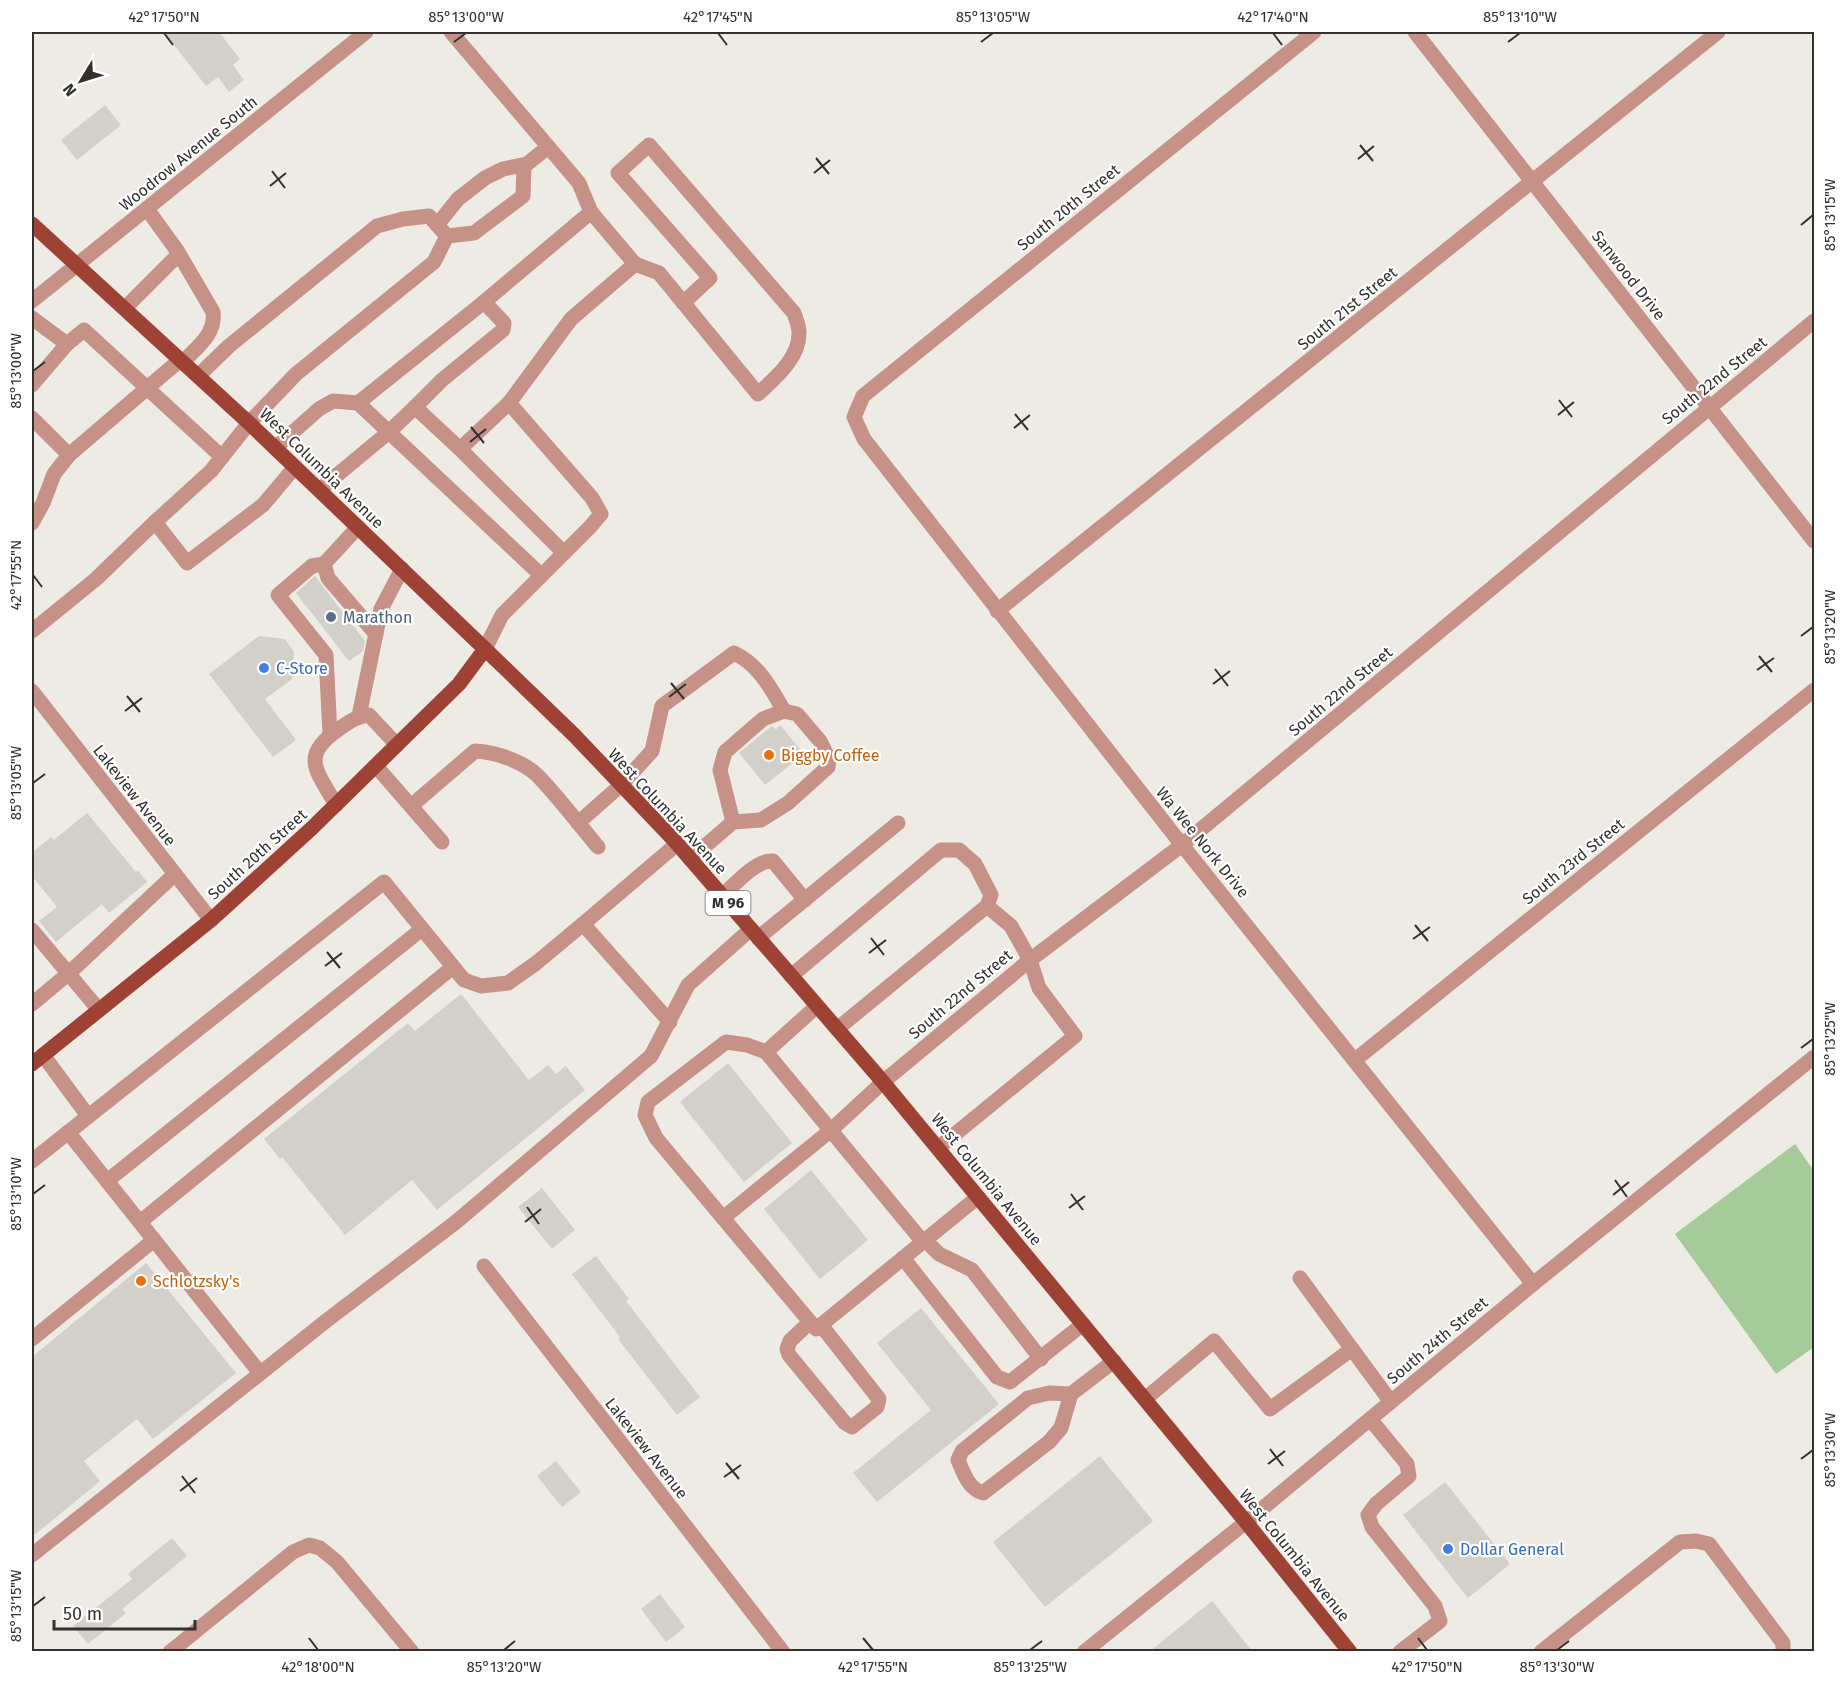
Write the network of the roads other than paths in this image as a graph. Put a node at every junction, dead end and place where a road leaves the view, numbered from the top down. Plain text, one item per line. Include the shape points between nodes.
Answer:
1 (366, 32) edge
2 (451, 32) edge
3 (1314, 32) edge
4 (1415, 32) edge
5 (1718, 32) edge
6 (548, 147) junction
7 (524, 165) junction
8 (1533, 181) junction
9 (147, 209) junction
10 (591, 212) junction
11 (32, 224) edge
12 (448, 232) junction
13 (179, 254) junction
14 (635, 264) junction
15 (78, 265) junction
16 (32, 302) edge
17 (484, 302) junction
18 (683, 303) junction
19 (125, 309) junction
20 (32, 318) edge
21 (1815, 321) edge
22 (67, 344) junction
23 (182, 361) junction
24 (198, 376) junction
25 (32, 385) edge
26 (148, 387) junction
27 (358, 403) junction
28 (509, 403) junction
29 (1710, 406) junction
30 (415, 407) junction
31 (854, 417) joint
32 (32, 418) edge
33 (249, 423) junction
34 (389, 432) junction
35 (275, 448) junction
36 (459, 449) junction
37 (69, 455) junction
38 (222, 457) junction
39 (295, 467) junction
40 (319, 490) junction
41 (155, 522) junction
42 (32, 523) edge
43 (358, 527) junction
44 (1815, 541) edge
45 (564, 553) junction
46 (324, 564) junction
47 (402, 569) junction
48 (542, 575) junction
49 (997, 611) junction
50 (32, 631) edge
51 (376, 634) junction
52 (486, 649) junction
53 (1815, 690) edge
54 (32, 692) edge
55 (784, 711) junction
56 (359, 716) junction
57 (330, 735) junction
58 (397, 745) junction
59 (376, 766) junction
60 (621, 785) junction
61 (336, 805) junction
62 (411, 806) junction
63 (733, 822) junction
64 (578, 823) junction
65 (898, 823) dead end
66 (442, 842) dead end
67 (677, 844) junction
68 (1182, 845) junction
69 (598, 847) dead end
70 (690, 859) junction
71 (175, 874) junction
72 (722, 896) junction
73 (805, 900) junction
74 (987, 906) junction
75 (211, 920) junction
76 (583, 924) junction
77 (422, 929) junction
78 (32, 930) edge
79 (755, 933) junction
80 (1030, 960) junction
81 (453, 967) junction
82 (68, 974) junction
83 (792, 976) junction
84 (32, 1004) edge
85 (817, 1006) junction
86 (99, 1011) junction
87 (670, 1022) junction
88 (837, 1029) junction
89 (766, 1052) junction
90 (1815, 1057) edge
91 (37, 1060) edge
92 (1355, 1060) junction
93 (883, 1082) junction
94 (88, 1116) junction
95 (830, 1131) junction
96 (68, 1132) junction
97 (938, 1148) junction
98 (32, 1161) edge
99 (107, 1181) junction
100 (978, 1197) junction
101 (723, 1218) junction
102 (140, 1222) junction
103 (154, 1240) junction
104 (924, 1241) junction
105 (903, 1258) junction
106 (484, 1266) dead end
107 (1300, 1278) dead end
108 (1533, 1284) junction
109 (815, 1323) junction
110 (1083, 1324) junction
111 (32, 1339) edge
112 (1352, 1349) junction
113 (1041, 1359) junction
114 (1114, 1361) junction
115 (260, 1373) junction
116 (1071, 1394) junction
117 (1145, 1400) junction
118 (1391, 1402) junction
119 (1370, 1419) junction
120 (1246, 1522) junction
121 (32, 1555) edge
122 (1088, 1650) edge
123 (170, 1652) edge
124 (412, 1652) edge
125 (783, 1652) edge
126 (1350, 1652) edge
127 (1400, 1652) edge
128 (1541, 1652) edge
129 (1783, 1652) edge

1 - 9 street, Woodrow Avenue South
2 - 6 street
3 - 31 street, South 20th Street via 863,396
4 - 8 street, Sanwood Drive
5 - 8 street, South 21st Street
6 - 7 street
6 - 10 street via 579,183
7 - 12 street via 485,178 458,199
7 - 12 street via 523,195 474,233
8 - 29 street, Sanwood Drive
8 - 49 street, South 21st Street
9 - 13 street
9 - 15 street, Woodrow Avenue South
10 - 14 street
10 - 17 street
11 - 15 main road, West Columbia Avenue / M 96
12 - 24 street via 429,216 377,226
12 - 33 street via 435,262 296,374
13 - 19 street
13 - 23 street via 215,322 209,335
14 - 18 street via 658,273
14 - 28 street via 571,319
15 - 16 street, Woodrow Avenue South
15 - 19 main road, West Columbia Avenue / M 96
17 - 27 street
17 - 30 street via 504,323 503,330
18 - 18 street via 758,394 783,371 797,350 800,331 794,313 649,145 618,173 710,278
19 - 23 main road, West Columbia Avenue / M 96
20 - 22 street
21 - 29 street, South 22nd Street
22 - 25 street
22 - 26 street via 84,330
23 - 24 main road, West Columbia Avenue / M 96
23 - 26 street
24 - 33 main road, West Columbia Avenue / M 96
26 - 37 street
26 - 38 street
27 - 34 street
27 - 35 street via 333,401
28 - 36 street
28 - 45 street via 592,498 601,514
29 - 44 street, Sanwood Drive
29 - 68 street, South 22nd Street
30 - 34 street
30 - 36 street
31 - 49 street, Wa Wee Nork Drive via 864,439
32 - 37 street
33 - 35 main road, West Columbia Avenue / M 96
33 - 38 street
34 - 40 street
34 - 48 street
35 - 39 main road, West Columbia Avenue / M 96
36 - 45 street
37 - 42 street via 54,474
38 - 41 street
39 - 40 main road, West Columbia Avenue / M 96
39 - 41 street via 263,505 187,563
40 - 43 main road, West Columbia Avenue / M 96
41 - 50 street via 96,579
43 - 46 street
43 - 47 main road, West Columbia Avenue / M 96
45 - 48 street
46 - 51 street via 328,578
46 - 57 street via 312,567 278,595 326,655
47 - 51 street via 381,609
47 - 52 main road, West Columbia Avenue / M 96
48 - 52 street via 502,615
49 - 68 street, Wa Wee Nork Drive
51 - 56 street
52 - 58 main road, South 20th Street via 459,684
52 - 60 main road, West Columbia Avenue / M 96
53 - 92 street, South 23rd Street
54 - 71 street, Lakeview Avenue
55 - 60 street via 768,682 746,658 734,652 662,706 652,751
55 - 63 street via 763,719 725,752 720,770
55 - 63 street via 797,714 820,741 829,759 828,767 788,803 761,820
56 - 57 street
56 - 58 street via 369,715
57 - 61 street via 316,750 314,762
58 - 59 main road, South 20th Street
59 - 61 main road, South 20th Street
59 - 62 street
60 - 64 street
60 - 67 main road, West Columbia Avenue / M 96
61 - 75 main road, South 20th Street
62 - 64 street via 475,751 491,752 537,775
62 - 66 street
63 - 70 street
64 - 69 street
65 - 73 street
67 - 70 main road, West Columbia Avenue / M 96
67 - 76 street
68 - 80 street, South 22nd Street
68 - 92 street, Wa Wee Nork Drive
70 - 72 main road, West Columbia Avenue / M 96
71 - 75 street, Lakeview Avenue
71 - 82 street
72 - 73 street via 768,860
72 - 79 main road, West Columbia Avenue / M 96
73 - 79 street
74 - 80 street via 1011,926
74 - 83 street via 991,895 975,864 959,850 941,850
74 - 88 street
75 - 86 main road, South 20th Street
76 - 81 street via 507,983 482,986 464,981
76 - 87 street
77 - 81 street
77 - 94 street via 384,882
77 - 99 street
78 - 82 street
79 - 83 main road, West Columbia Avenue / M 96
79 - 87 street via 688,985
80 - 93 street, South 22nd Street
80 - 97 street via 1039,988 1075,1036
81 - 102 street
82 - 84 street
82 - 86 street
83 - 85 main road, West Columbia Avenue / M 96
85 - 88 main road, West Columbia Avenue / M 96
85 - 89 street
86 - 91 main road, South 20th Street
87 - 115 street via 651,1056 456,1222
88 - 93 main road, West Columbia Avenue / M 96
89 - 95 street
89 - 101 street via 726,1042 648,1102 645,1115 656,1138
90 - 108 street, South 24th Street
91 - 94 street
92 - 108 street, Wa Wee Nork Drive
93 - 95 street, South 22nd Street
93 - 97 main road, West Columbia Avenue / M 96
94 - 96 street
95 - 101 street, South 22nd Street
95 - 104 street
96 - 98 street
96 - 99 street
97 - 100 main road, West Columbia Avenue / M 96
99 - 102 street
100 - 104 street
100 - 110 main road, West Columbia Avenue / M 96
101 - 109 street
102 - 103 street
103 - 111 street
103 - 115 street
104 - 105 street
104 - 113 street via 939,1254 972,1270
105 - 109 street
105 - 113 street via 997,1377 1010,1382
106 - 125 street, Lakeview Avenue
107 - 112 street
108 - 118 street, South 24th Street
109 - 109 street via 879,1399 877,1407 858,1425 845,1423 789,1355 790,1341
110 - 113 street
110 - 114 main road, West Columbia Avenue / M 96
112 - 117 street via 1270,1409 1215,1341
112 - 118 street
114 - 116 street
114 - 117 main road, West Columbia Avenue / M 96
115 - 121 street
116 - 116 street via 1048,1393 1028,1398 962,1451 958,1460 976,1491 983,1494 1049,1442 1061,1428
117 - 120 main road, West Columbia Avenue / M 96
118 - 119 street, South 24th Street
119 - 120 street, South 24th Street
119 - 127 street via 1407,1464 1409,1476 1368,1515 1372,1527 1434,1606 1440,1622
120 - 122 street, South 24th Street
120 - 126 main road, West Columbia Avenue / M 96
123 - 124 street via 293,1552 309,1545 320,1548 337,1562
128 - 129 street via 1680,1542 1696,1541 1709,1544 1782,1643

